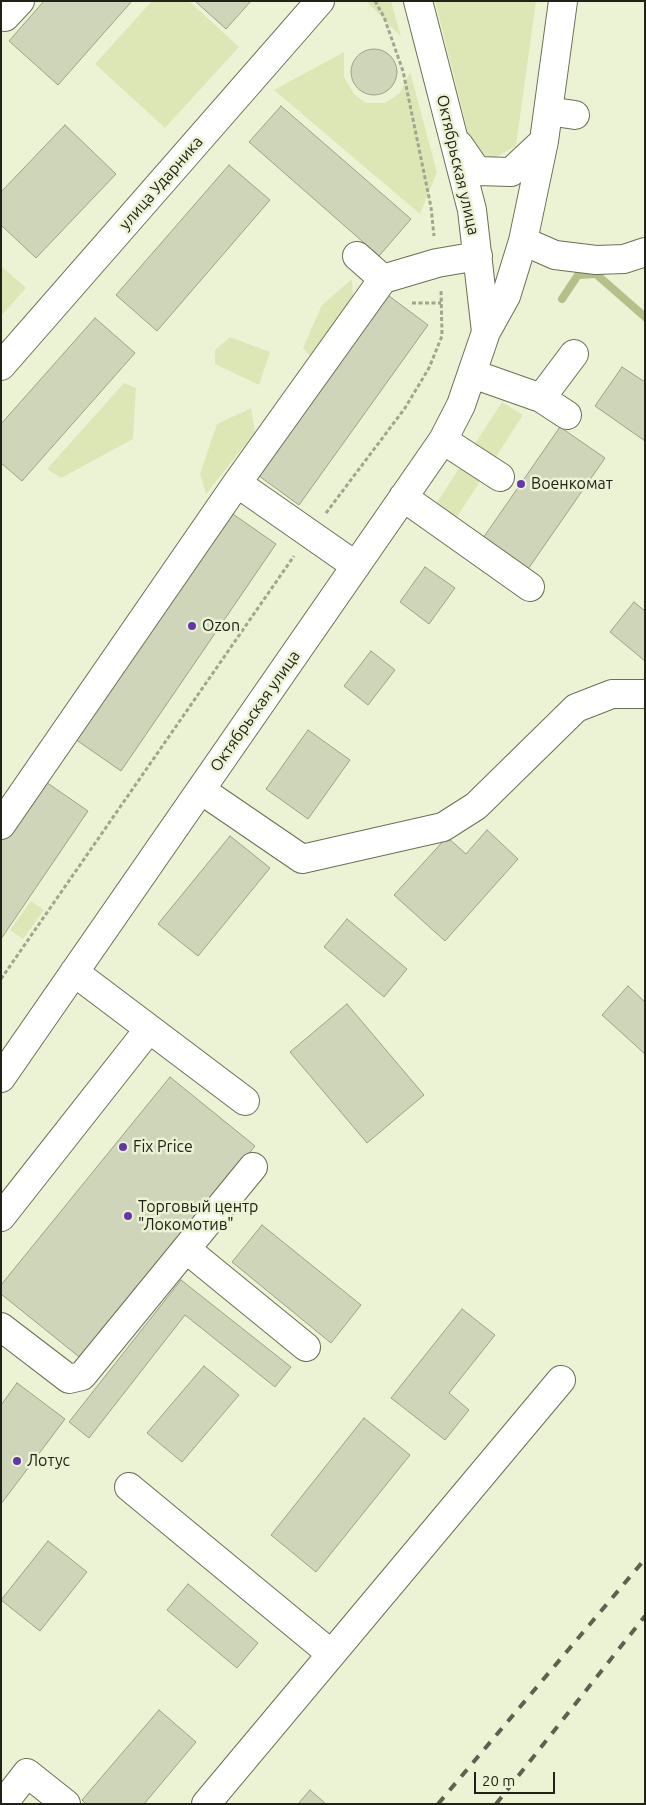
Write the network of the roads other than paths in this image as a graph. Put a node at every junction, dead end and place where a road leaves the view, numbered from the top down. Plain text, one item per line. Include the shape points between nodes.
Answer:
1 (320, 1) edge
2 (418, 1) edge
3 (563, 1) edge
4 (548, 111) junction
5 (575, 115) dead end
6 (452, 136) junction
7 (544, 140) junction
8 (523, 241) junction
9 (645, 252) edge
10 (357, 256) dead end
11 (478, 256) junction
12 (383, 279) junction
13 (486, 332) junction
14 (574, 354) dead end
15 (1, 366) edge
16 (473, 374) junction
17 (541, 398) junction
18 (567, 415) dead end
19 (443, 440) junction
20 (500, 477) dead end
21 (237, 483) junction
22 (403, 497) junction
23 (356, 566) junction
24 (530, 587) dead end
25 (645, 694) edge
26 (201, 790) junction
27 (1, 825) edge
28 (74, 972) junction
29 (149, 1028) junction
30 (1, 1078) edge
31 (245, 1101) dead end
32 (253, 1166) dead end
33 (1, 1217) edge
34 (186, 1249) junction
35 (1, 1326) edge
36 (306, 1347) dead end
37 (560, 1380) dead end
38 (129, 1487) dead end
39 (330, 1653) junction
40 (3, 1804) edge
41 (66, 1804) edge
42 (206, 1804) edge

1 - 15 street, улица Ударника
2 - 6 street, Октябрьская улица
3 - 4 street
4 - 5 street
4 - 7 street, Октябрьская улица
6 - 7 street via 477,171 511,172
6 - 11 street, Октябрьская улица via 472,210
7 - 8 street, Октябрьская улица
8 - 9 street via 555,255 596,260 624,259
8 - 13 street, Октябрьская улица via 506,296
10 - 12 street
11 - 12 street via 437,263
11 - 13 street, Октябрьская улица
12 - 21 street
13 - 16 street, Октябрьская улица
14 - 17 street
16 - 17 street
16 - 19 street, Октябрьская улица
17 - 18 street
19 - 20 street
19 - 22 street, Октябрьская улица
21 - 23 street
21 - 27 street
22 - 23 street, Октябрьская улица
22 - 24 street
23 - 26 street, Октябрьская улица
25 - 26 street via 612,694 576,708 476,806 443,827 302,859
26 - 28 street, Октябрьская улица
28 - 29 street
28 - 30 street, Октябрьская улица
29 - 31 street
29 - 33 street
32 - 34 street
34 - 35 street via 82,1376 69,1379
34 - 36 street
37 - 39 street
38 - 39 street
39 - 42 street
40 - 41 street via 27,1773

